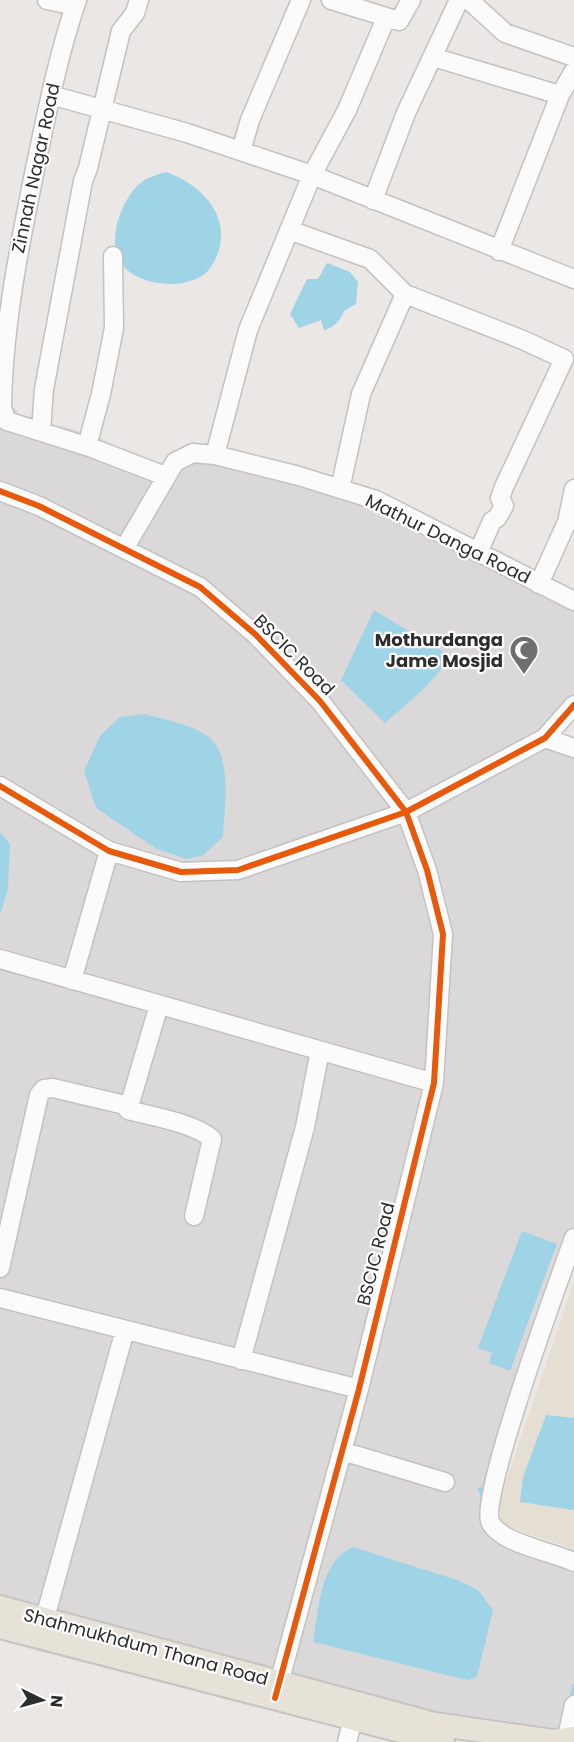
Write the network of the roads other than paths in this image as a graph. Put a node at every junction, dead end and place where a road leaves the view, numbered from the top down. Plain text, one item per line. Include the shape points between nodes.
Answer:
1 (47, 0) edge
2 (139, 0) edge
3 (301, 0) edge
4 (331, 0) edge
5 (411, 0) edge
6 (459, 0) edge
7 (469, 0) edge
8 (76, 3) edge
9 (386, 18) junction
10 (433, 57) junction
11 (574, 57) edge
12 (574, 71) edge
13 (51, 95) junction
14 (560, 95) junction
15 (101, 108) junction
16 (241, 152) junction
17 (312, 176) junction
18 (373, 200) junction
19 (289, 230) junction
20 (499, 251) junction
21 (113, 256) dead end
22 (574, 279) edge
23 (405, 294) junction
24 (3, 341) edge
25 (569, 357) edge
26 (41, 431) junction
27 (87, 446) junction
28 (215, 455) junction
29 (165, 476) junction
30 (340, 489) junction
31 (574, 489) edge
32 (0, 491) edge
33 (124, 549) junction
34 (478, 554) junction
35 (539, 584) junction
36 (574, 601) edge
37 (574, 705) edge
38 (545, 738) junction
39 (574, 748) edge
40 (0, 786) edge
41 (406, 812) junction
42 (109, 851) junction
43 (0, 959) edge
44 (72, 980) junction
45 (159, 1005) junction
46 (320, 1051) junction
47 (434, 1083) junction
48 (129, 1106) junction
49 (194, 1216) dead end
50 (574, 1238) edge
51 (0, 1268) edge
52 (0, 1298) edge
53 (125, 1330) junction
54 (241, 1359) junction
55 (358, 1389) junction
56 (342, 1451) junction
57 (445, 1482) dead end
58 (574, 1562) edge
59 (0, 1607) edge
60 (0, 1627) edge
61 (42, 1628) junction
62 (277, 1690) junction
63 (574, 1705) edge
64 (353, 1719) junction
65 (562, 1741) edge
66 (347, 1742) edge
67 (443, 1742) edge

1 - 8 street
2 - 15 street via 135,13 121,31
3 - 16 street via 250,120
4 - 9 street
5 - 9 street via 399,21
6 - 10 street
7 - 11 street via 505,33
8 - 13 street, Zinnah Nagar Road
9 - 17 street via 347,110
10 - 14 street
10 - 18 street via 406,113
12 - 14 street
13 - 15 street
13 - 24 street, Zinnah Nagar Road
14 - 20 street
15 - 16 street
15 - 26 street via 63,281 44,389
16 - 17 street
17 - 18 street
17 - 19 street
18 - 20 street
19 - 23 street via 370,259
19 - 28 street via 248,330
20 - 22 street
21 - 27 street via 114,328 102,394
23 - 25 street
23 - 30 street via 361,394
24 - 26 street, Zinnah Nagar Road via 2,408 6,421
25 - 34 street via 504,488 500,498 504,506 492,521
26 - 27 street, Zinnah Nagar Road
27 - 29 street, Zinnah Nagar Road
28 - 29 street, Mathur Danga Road via 193,453 175,462
28 - 30 street, Mathur Danga Road
29 - 33 street, Mathur Danga Road
30 - 34 street, Mathur Danga Road via 376,500
31 - 35 street via 567,522
32 - 33 street, BSCIC Road
33 - 41 street, BSCIC Road via 200,587 256,636 320,701
34 - 35 street, Mathur Danga Road
35 - 36 street, Mathur Danga Road
37 - 38 street
38 - 39 street
38 - 41 street
40 - 42 street
41 - 42 street via 238,870 181,872
41 - 47 street, BSCIC Road via 427,870 443,934
42 - 44 street
43 - 44 street
44 - 45 street
45 - 46 street
45 - 48 street
46 - 47 street
46 - 54 street via 305,1127
47 - 55 street, BSCIC Road
48 - 49 street via 128,1110 188,1127 212,1139
48 - 51 street via 53,1088 44,1089 39,1095
50 - 58 street via 511,1420 489,1505 490,1521 502,1536
52 - 53 street
53 - 54 street
53 - 61 street
54 - 55 street
55 - 56 street, BSCIC Road
56 - 57 street
56 - 62 street, BSCIC Road
59 - 61 main road, Shahmukhdum Thana Road
60 - 61 main road, Shahmukhdum Thana Road
61 - 62 main road, Shahmukhdum Thana Road
62 - 64 main road, Shahmukhdum Thana Road
62 - 65 main road, Shahmukhdum Thana Road via 444,1726
63 - 65 street
64 - 66 street
64 - 67 main road, Shahmukhdum Thana Road

